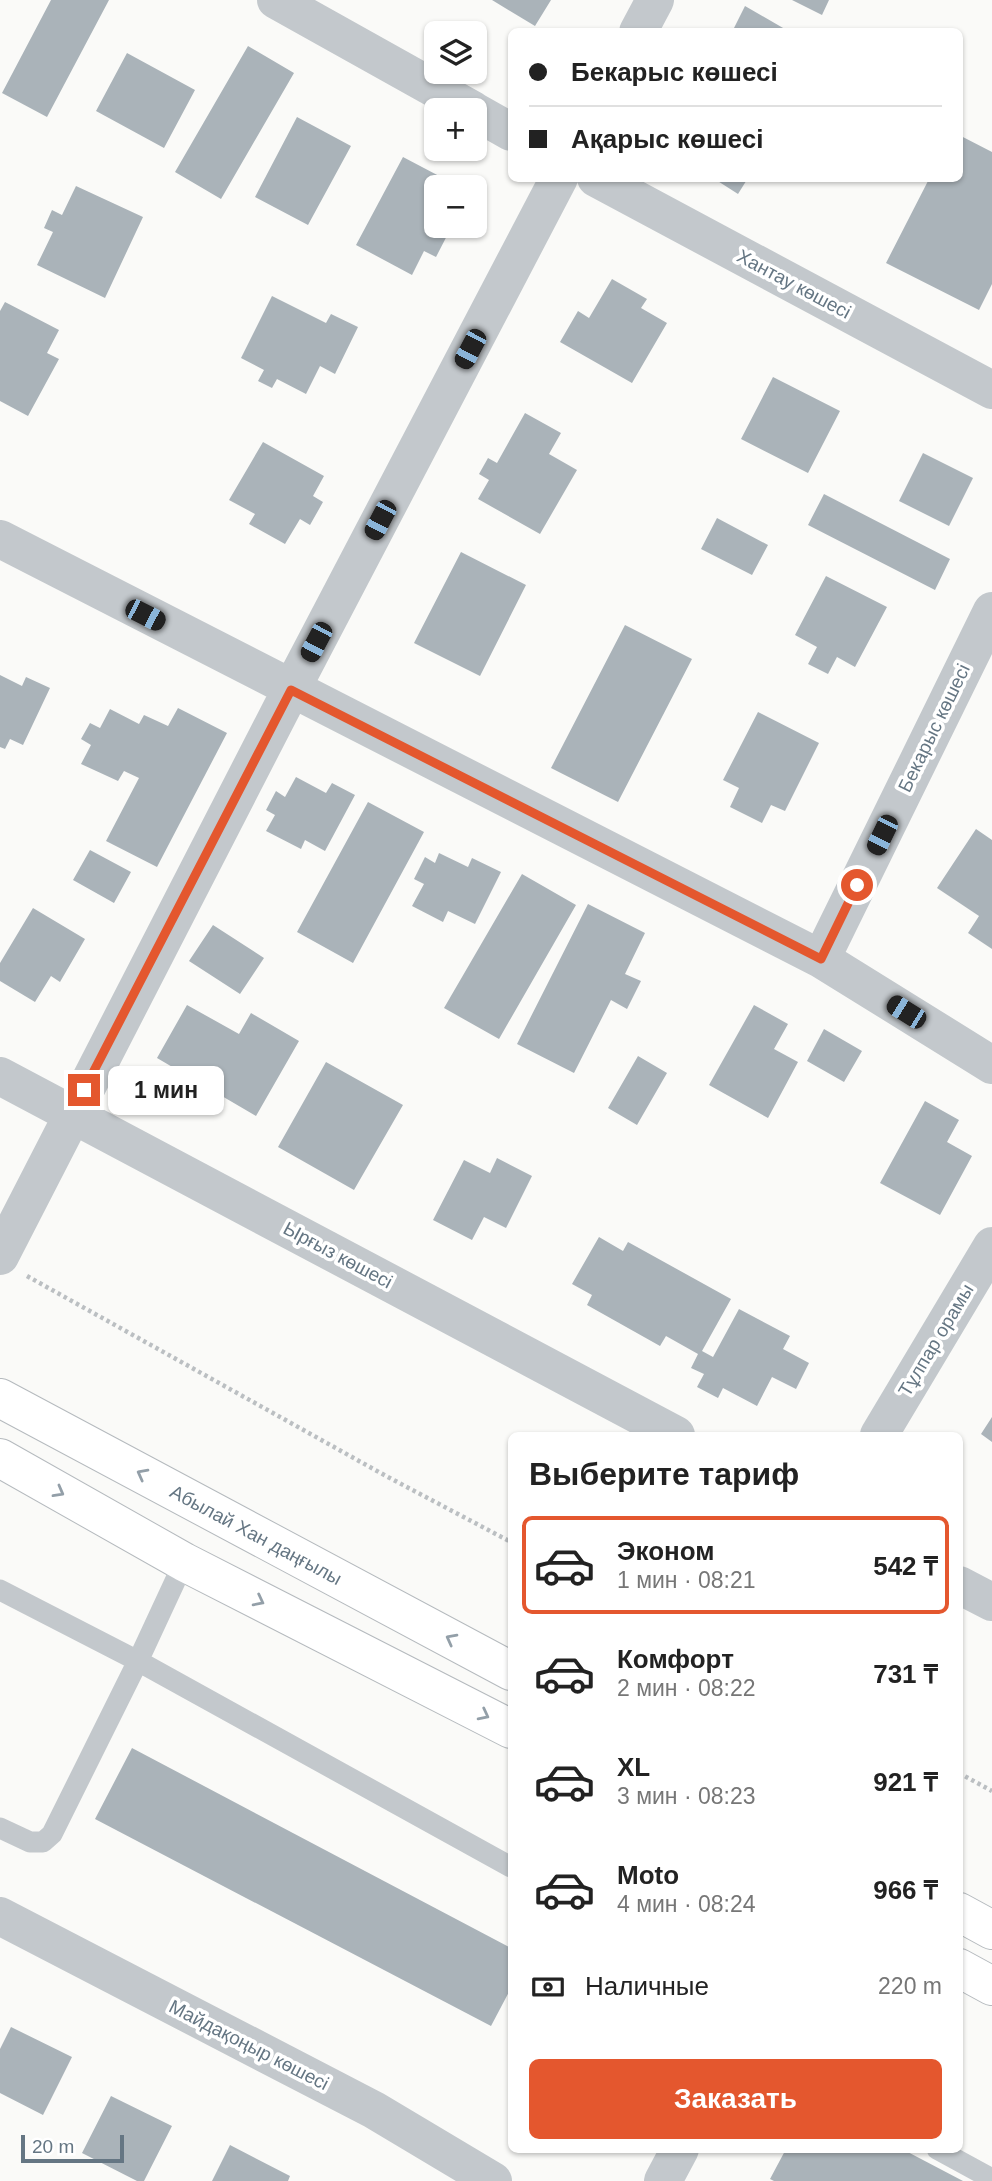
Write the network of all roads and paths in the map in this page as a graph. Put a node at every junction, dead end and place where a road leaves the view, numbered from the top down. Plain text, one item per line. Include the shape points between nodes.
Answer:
1 (276, 0) edge
2 (654, 0) edge
3 (640, 28) edge
4 (450, 98) edge
5 (487, 119) edge
6 (508, 130) edge
7 (557, 182) edge
8 (603, 182) edge
9 (992, 390) edge
10 (0, 539) edge
11 (992, 611) edge
12 (291, 690) junction
13 (821, 959) junction
14 (992, 1065) edge
15 (0, 1076) edge
16 (72, 1114) junction
17 (992, 1246) edge
18 (12, 1265) edge
19 (0, 1398) edge
20 (670, 1432) edge
21 (881, 1432) edge
22 (0, 1458) edge
23 (508, 1540) edge
24 (184, 1562) junction
25 (963, 1587) edge
26 (0, 1590) edge
27 (992, 1602) edge
28 (138, 1661) junction
29 (508, 1669) edge
30 (508, 1727) edge
31 (963, 1775) edge
32 (992, 1790) edge
33 (0, 1828) edge
34 (508, 1865) edge
35 (963, 1914) edge
36 (0, 1916) edge
37 (992, 1930) edge
38 (963, 1970) edge
39 (992, 1986) edge
40 (678, 2153) edge
41 (944, 2153) edge
42 (992, 2179) edge
43 (493, 2181) edge
44 (663, 2181) edge

1 - 4 street
2 - 3 street
5 - 6 street
7 - 12 street
8 - 9 street, Хантау көшесі
10 - 12 street
11 - 13 street, Бекарыс көшесі
12 - 13 street
12 - 16 street
13 - 14 street
15 - 16 street, Ырғыз көшесі
16 - 18 street
16 - 20 street, Ырғыз көшесі
17 - 21 street, Тұлпар орамы
18 - 23 path
29 -> 19 main road, Абылай Хан даңғылы
22 -> 24 main road
24 - 28 lane
24 -> 30 main road
25 - 27 street
26 - 28 lane
28 - 33 lane via 51,1834 43,1842 30,1842
28 - 34 lane
31 - 32 path
35 - 37 main road
36 - 43 street, Майдақоңыр көшесі via 374,2110
38 - 39 main road
40 - 44 street
41 - 42 lane

